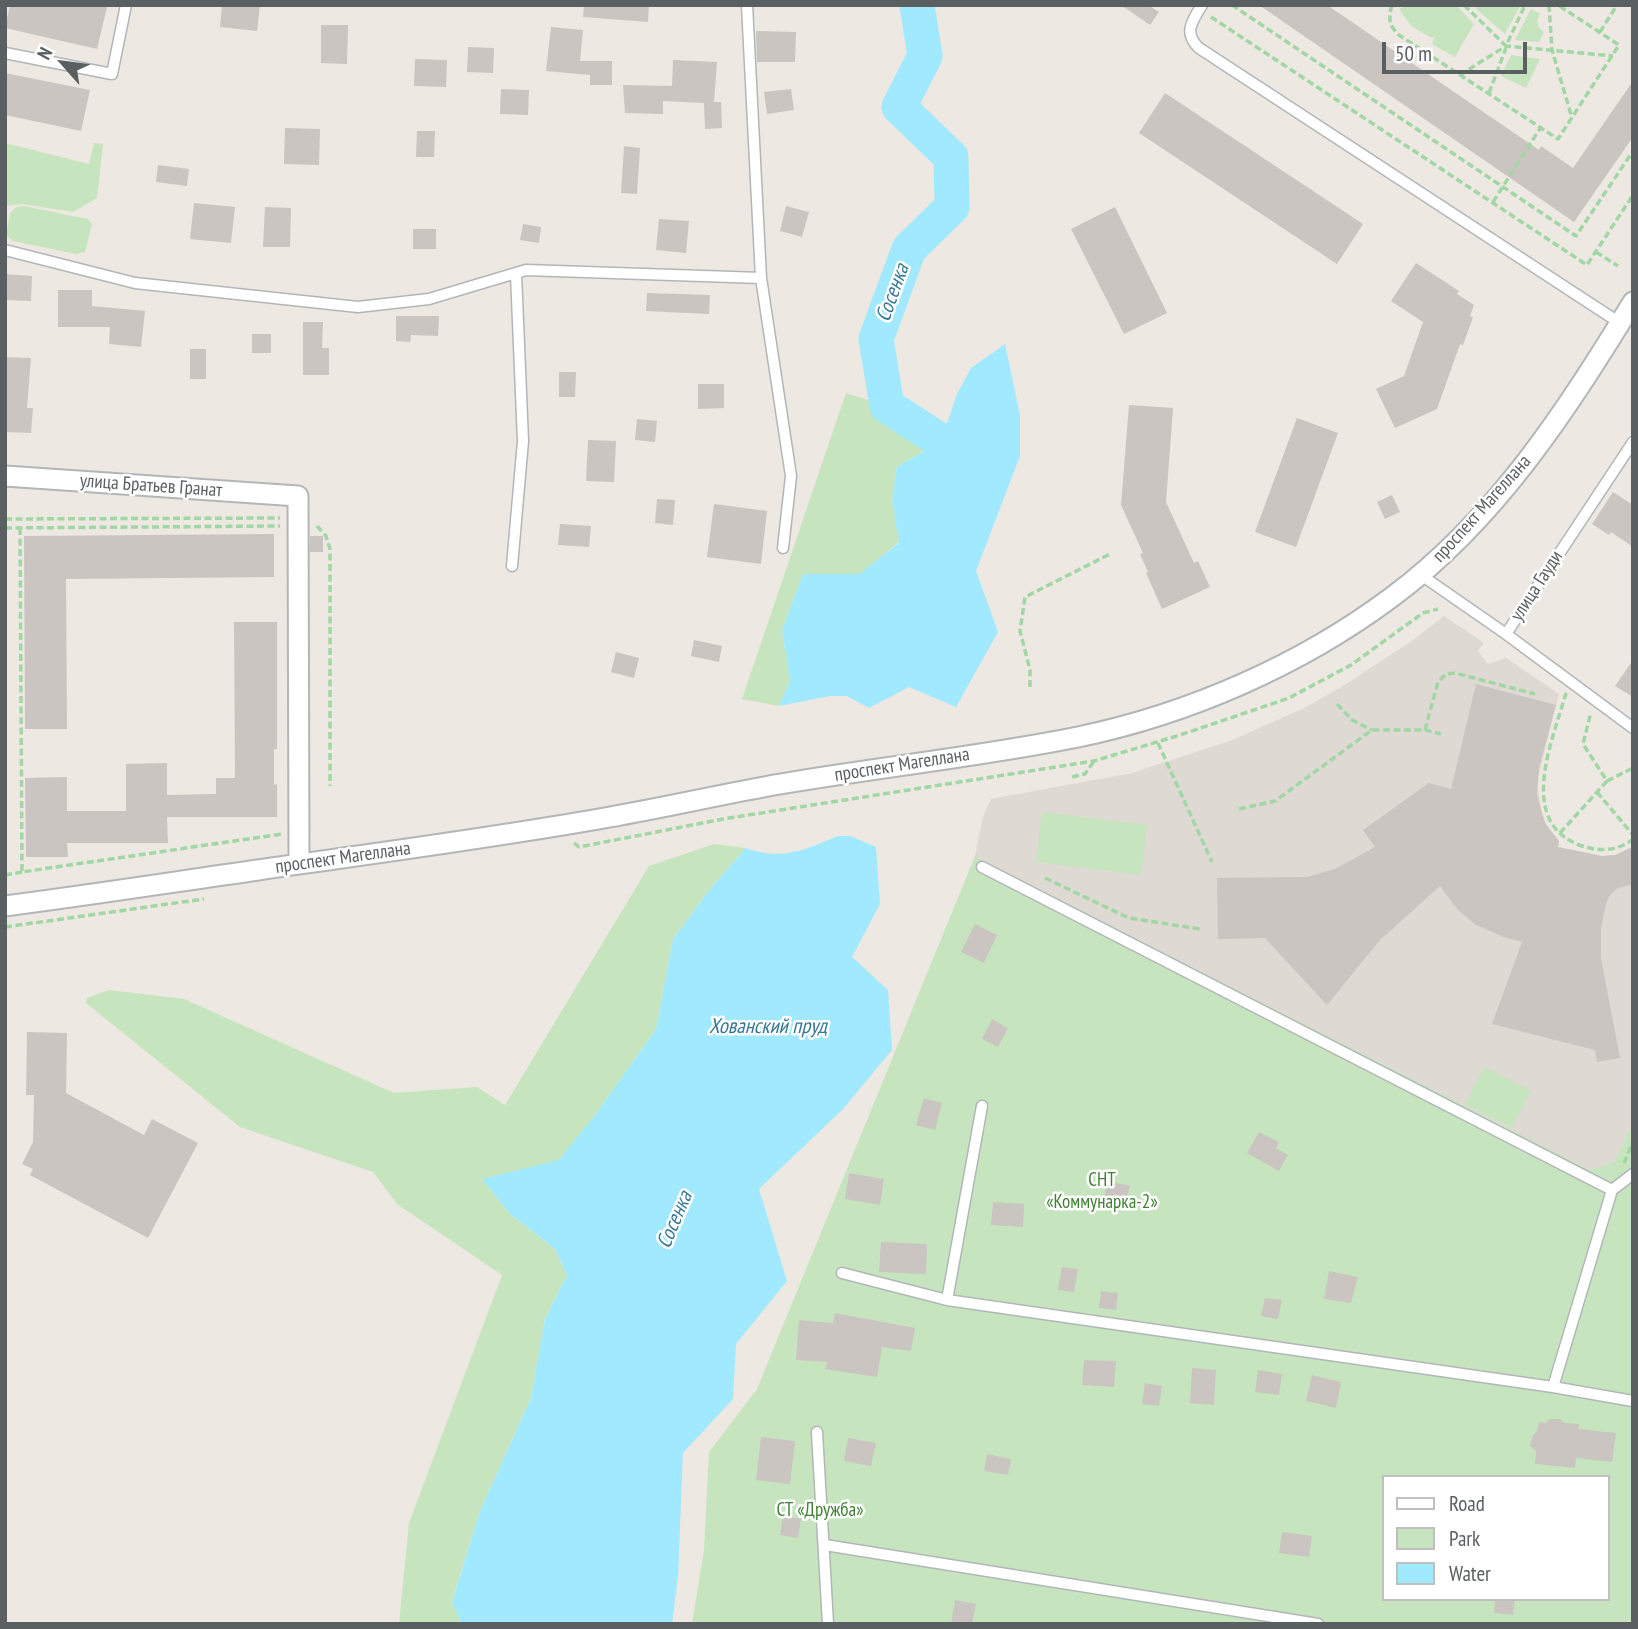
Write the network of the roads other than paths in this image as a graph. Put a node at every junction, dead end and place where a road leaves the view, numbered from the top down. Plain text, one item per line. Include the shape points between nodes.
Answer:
1 (125, 5) edge
2 (747, 5) edge
3 (1201, 7) edge
4 (5, 53) edge
5 (5, 250) edge
6 (516, 274) junction
7 (761, 278) junction
8 (1633, 302) edge
9 (1626, 328) edge
10 (1633, 442) edge
11 (5, 476) edge
12 (783, 548) dead end
13 (512, 566) dead end
14 (1421, 575) junction
15 (1506, 634) junction
16 (1633, 728) edge
17 (299, 864) junction
18 (982, 867) dead end
19 (5, 906) edge
20 (982, 1106) dead end
21 (1633, 1174) edge
22 (1612, 1190) junction
23 (842, 1273) dead end
24 (947, 1300) junction
25 (1553, 1387) junction
26 (1633, 1401) edge
27 (817, 1432) dead end
28 (825, 1545) junction
29 (828, 1624) edge
30 (1318, 1624) edge

1 - 4 lane via 112,74
2 - 7 lane
3 - 9 lane via 1189,34 1199,48
5 - 6 lane via 135,283 358,307 429,299
6 - 7 lane via 526,270
6 - 13 lane via 523,441
7 - 12 lane via 791,476
8 - 9 street, проспект Магеллана
9 - 14 street, проспект Магеллана via 1522,468 1464,536
10 - 15 lane, улица Гауди
11 - 17 street, улица Братьев Гранат via 298,496
14 - 15 lane
14 - 17 street, проспект Магеллана via 1310,650 1214,695 1123,726 444,845
15 - 16 lane, улица Гауди
17 - 19 street, проспект Магеллана
18 - 22 lane
20 - 24 lane
21 - 22 lane
22 - 25 lane
23 - 24 lane
24 - 25 lane
25 - 26 lane
27 - 28 lane
28 - 29 lane
28 - 30 lane

